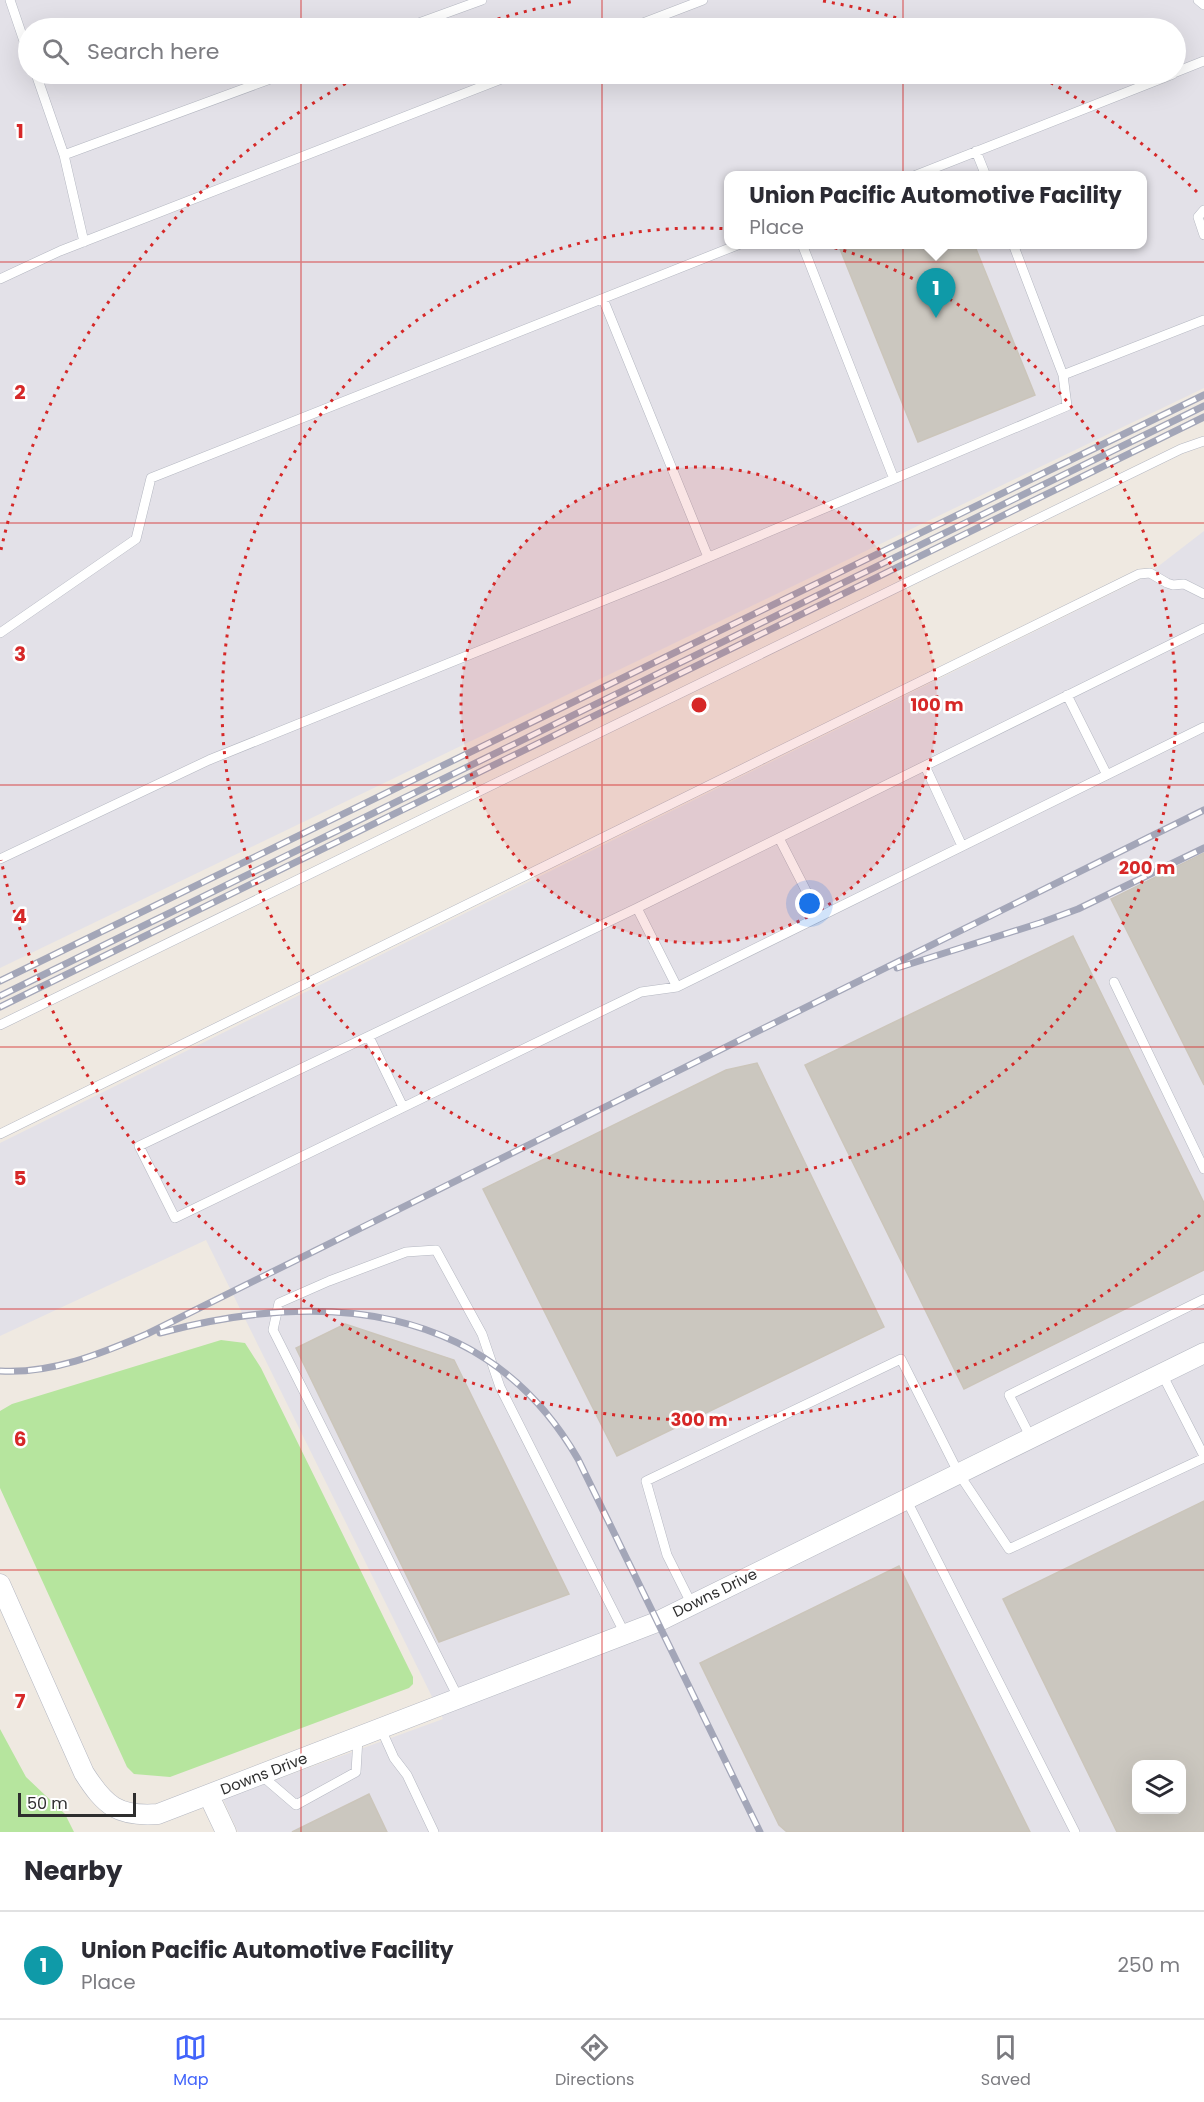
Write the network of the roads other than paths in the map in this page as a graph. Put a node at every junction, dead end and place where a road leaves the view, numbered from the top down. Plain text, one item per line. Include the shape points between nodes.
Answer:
1 (10, 0) edge
2 (482, 0) edge
3 (703, 0) edge
4 (1198, 0) edge
5 (1204, 5) edge
6 (432, 18) edge
7 (656, 18) edge
8 (18, 24) edge
9 (1204, 61) edge
10 (1186, 68) edge
11 (39, 84) edge
12 (257, 84) edge
13 (488, 84) edge
14 (1146, 84) edge
15 (976, 151) junction
16 (64, 155) junction
17 (926, 171) edge
18 (984, 171) edge
19 (1204, 210) edge
20 (1204, 235) edge
21 (84, 242) junction
22 (728, 249) edge
23 (804, 249) edge
24 (1015, 249) edge
25 (0, 279) edge
26 (603, 299) junction
27 (1204, 320) edge
28 (1063, 375) junction
29 (1204, 441) edge
30 (894, 479) junction
31 (708, 557) junction
32 (1204, 594) edge
33 (1204, 628) edge
34 (0, 633) edge
35 (1068, 695) junction
36 (1204, 727) edge
37 (925, 766) junction
38 (1107, 775) junction
39 (779, 838) junction
40 (962, 846) junction
41 (0, 859) edge
42 (637, 908) junction
43 (819, 916) junction
44 (1114, 982) dead end
45 (677, 987) junction
46 (0, 1025) edge
47 (369, 1037) junction
48 (403, 1107) junction
49 (0, 1134) edge
50 (1204, 1169) edge
51 (1204, 1299) edge
52 (1204, 1353) edge
53 (1162, 1374) junction
54 (1031, 1438) junction
55 (1204, 1457) edge
56 (958, 1474) junction
57 (906, 1499) junction
58 (0, 1584) edge
59 (692, 1605) junction
60 (624, 1634) junction
61 (459, 1698) junction
62 (381, 1729) junction
63 (358, 1738) junction
64 (261, 1775) junction
65 (209, 1796) junction
66 (226, 1832) edge
67 (434, 1832) edge
68 (1075, 1832) edge

1 - 8 lane
2 - 6 lane
3 - 7 lane
4 - 5 lane
9 - 10 lane
11 - 16 lane
12 - 16 lane
13 - 21 lane
14 - 15 lane
15 - 17 lane
15 - 18 lane
16 - 21 lane
19 - 20 lane via 1198,217
21 - 25 lane
22 - 26 lane
23 - 30 lane
24 - 28 lane
26 - 31 lane
26 - 34 lane via 151,478 136,539
27 - 28 lane
28 - 30 lane via 1067,406
29 - 46 lane via 1170,454
30 - 31 lane
31 - 41 lane via 209,760
32 - 49 lane via 1184,584 1167,583 1150,573 1139,573
33 - 35 lane
35 - 37 lane
35 - 38 lane
36 - 38 lane
37 - 39 lane
37 - 40 lane
38 - 40 lane
39 - 42 lane
39 - 43 lane
40 - 43 lane
42 - 45 lane
42 - 47 lane
43 - 45 lane
44 - 50 lane
45 - 48 lane via 641,992
47 - 48 lane
47 - 48 lane via 139,1146 175,1218
51 - 54 lane via 1009,1395
52 - 53 street, Downs Drive
53 - 54 street, Downs Drive
53 - 55 lane
54 - 56 street, Downs Drive
55 - 56 lane via 1009,1549
56 - 57 street, Downs Drive
56 - 59 lane via 902,1359 646,1481 667,1555
57 - 59 street, Downs Drive
57 - 68 lane
58 - 65 street, Downs Drive via 84,1773 97,1793 121,1811 137,1815 158,1814
59 - 60 street, Downs Drive
60 - 61 street, Downs Drive
60 - 61 lane via 500,1387 482,1334 436,1250 406,1252 329,1281 279,1303 273,1330
61 - 62 street, Downs Drive
62 - 63 street, Downs Drive
62 - 67 lane
63 - 64 street, Downs Drive
63 - 64 lane via 356,1772 296,1805
64 - 65 street, Downs Drive
65 - 66 street

